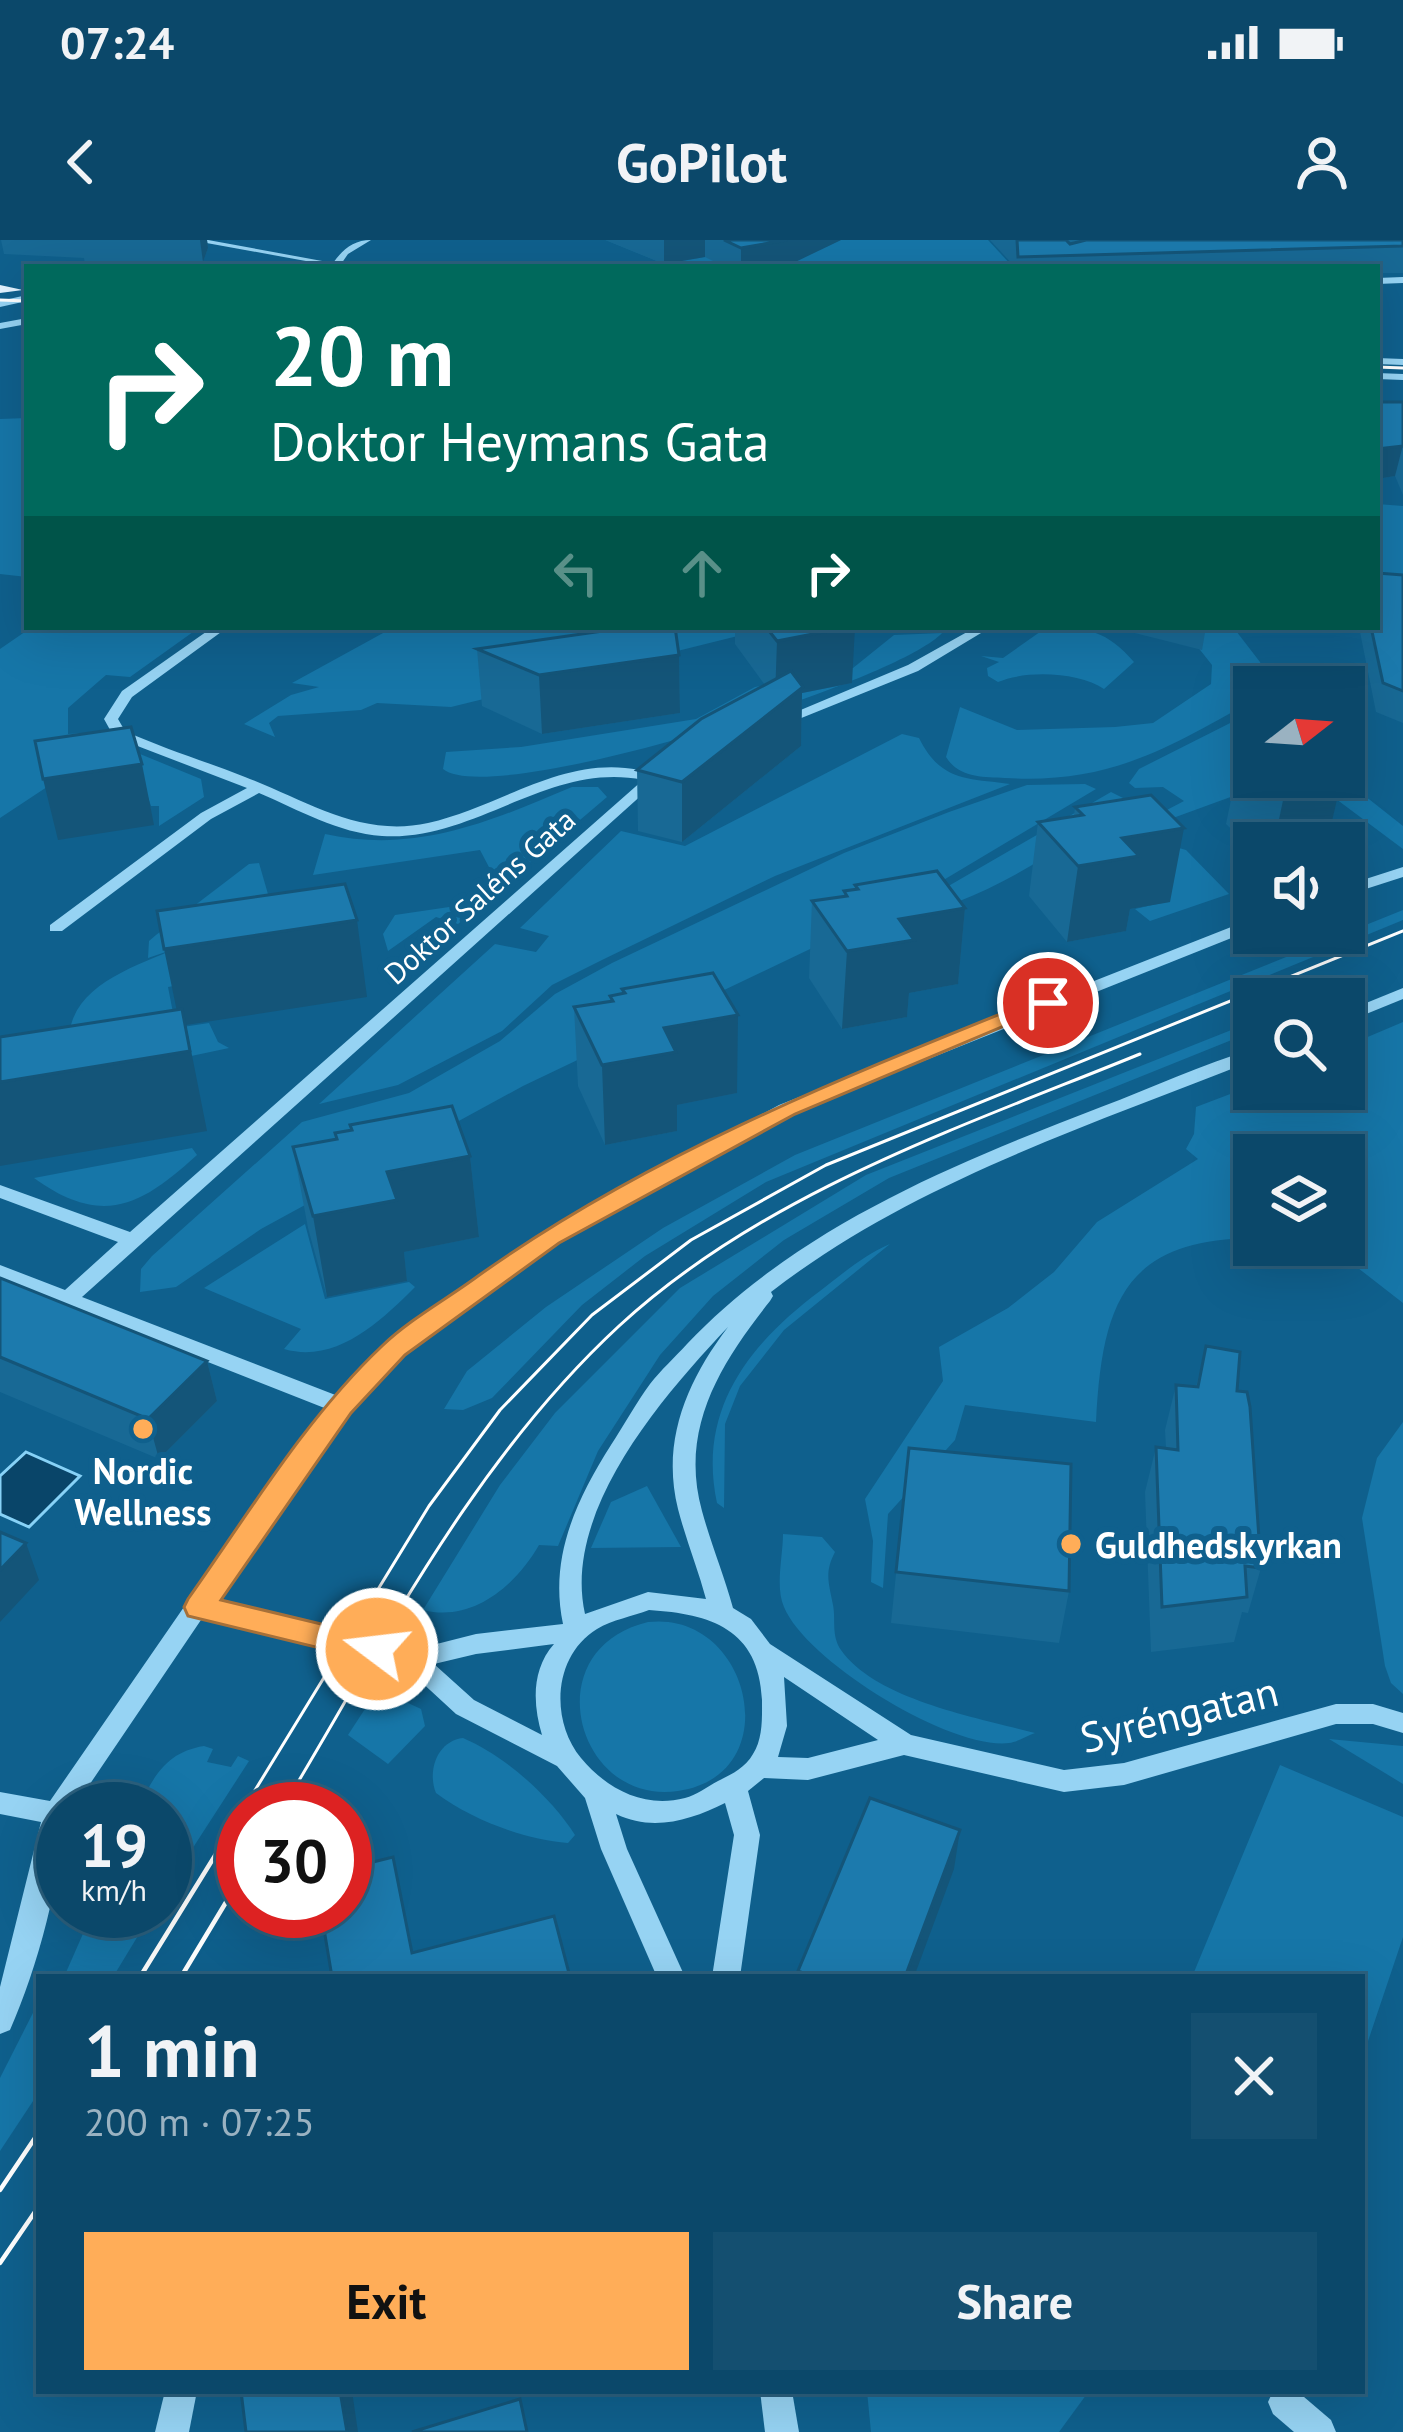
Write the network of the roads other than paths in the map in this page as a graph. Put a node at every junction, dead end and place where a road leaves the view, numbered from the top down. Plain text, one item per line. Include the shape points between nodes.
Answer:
1 (194, 240) edge
2 (367, 240) edge
3 (324, 264) edge
4 (337, 264) edge
5 (18, 292) edge
6 (0, 308) edge
7 (218, 630) edge
8 (980, 630) edge
9 (762, 729) edge
10 (676, 763) edge
11 (652, 777) junction
12 (259, 788) junction
13 (1403, 872) edge
14 (1365, 885) edge
15 (56, 928) dead end
16 (1233, 931) edge
17 (1403, 993) edge
18 (1365, 1009) edge
19 (1233, 1063) edge
20 (0, 1191) edge
21 (134, 1241) junction
22 (0, 1272) edge
23 (775, 1281) junction
24 (69, 1297) junction
25 (341, 1406) junction
26 (199, 1607) junction
27 (722, 1614) junction
28 (571, 1629) junction
29 (765, 1652) junction
30 (413, 1660) junction
31 (1403, 1723) edge
32 (904, 1744) junction
33 (560, 1756) junction
34 (760, 1766) junction
35 (78, 1782) edge
36 (734, 1788) junction
37 (598, 1798) junction
38 (0, 1803) edge
39 (36, 1809) edge
40 (36, 1898) edge
41 (670, 1974) edge
42 (726, 1974) edge
43 (0, 2021) edge
44 (180, 2394) edge
45 (776, 2394) edge
46 (1285, 2402) dead end
47 (172, 2432) edge
48 (782, 2432) edge
49 (1319, 2432) edge

1 - 3 street
2 - 4 street
5 - 6 street
7 - 12 street via 140,684 111,719 119,734
8 - 9 street via 913,668
10 - 11 street, Doktor Saléns Gata
11 - 12 street via 627,768 583,772 452,823 401,832 328,821
11 - 21 street, Doktor Saléns Gata
12 - 15 street via 206,816
13 - 14 street
16 - 25 street via 787,1108 628,1190 396,1349
17 - 18 street
19 - 23 street via 918,1191
20 - 21 street
21 - 24 street, Doktor Saléns Gata
22 - 24 street
23 - 27 street via 710,1365 682,1445 689,1505
23 - 28 street via 694,1341 628,1429 570,1560
24 - 25 street
25 - 26 street
26 - 30 street
26 - 35 street
27 - 28 street via 648,1600
27 - 29 street
28 - 30 street
28 - 33 street via 547,1709
29 - 32 street, Syréngatan
29 - 34 street via 775,1729
30 - 33 street via 465,1707
31 - 32 street, Syréngatan via 1336,1714 1095,1780 1064,1781
32 - 34 street, Syréngatan via 808,1768
33 - 37 street
34 - 36 street
36 - 37 street via 682,1808
36 - 42 street via 747,1835
37 - 41 street
38 - 39 street
40 - 43 street
44 - 47 street
45 - 48 street
46 - 49 street

